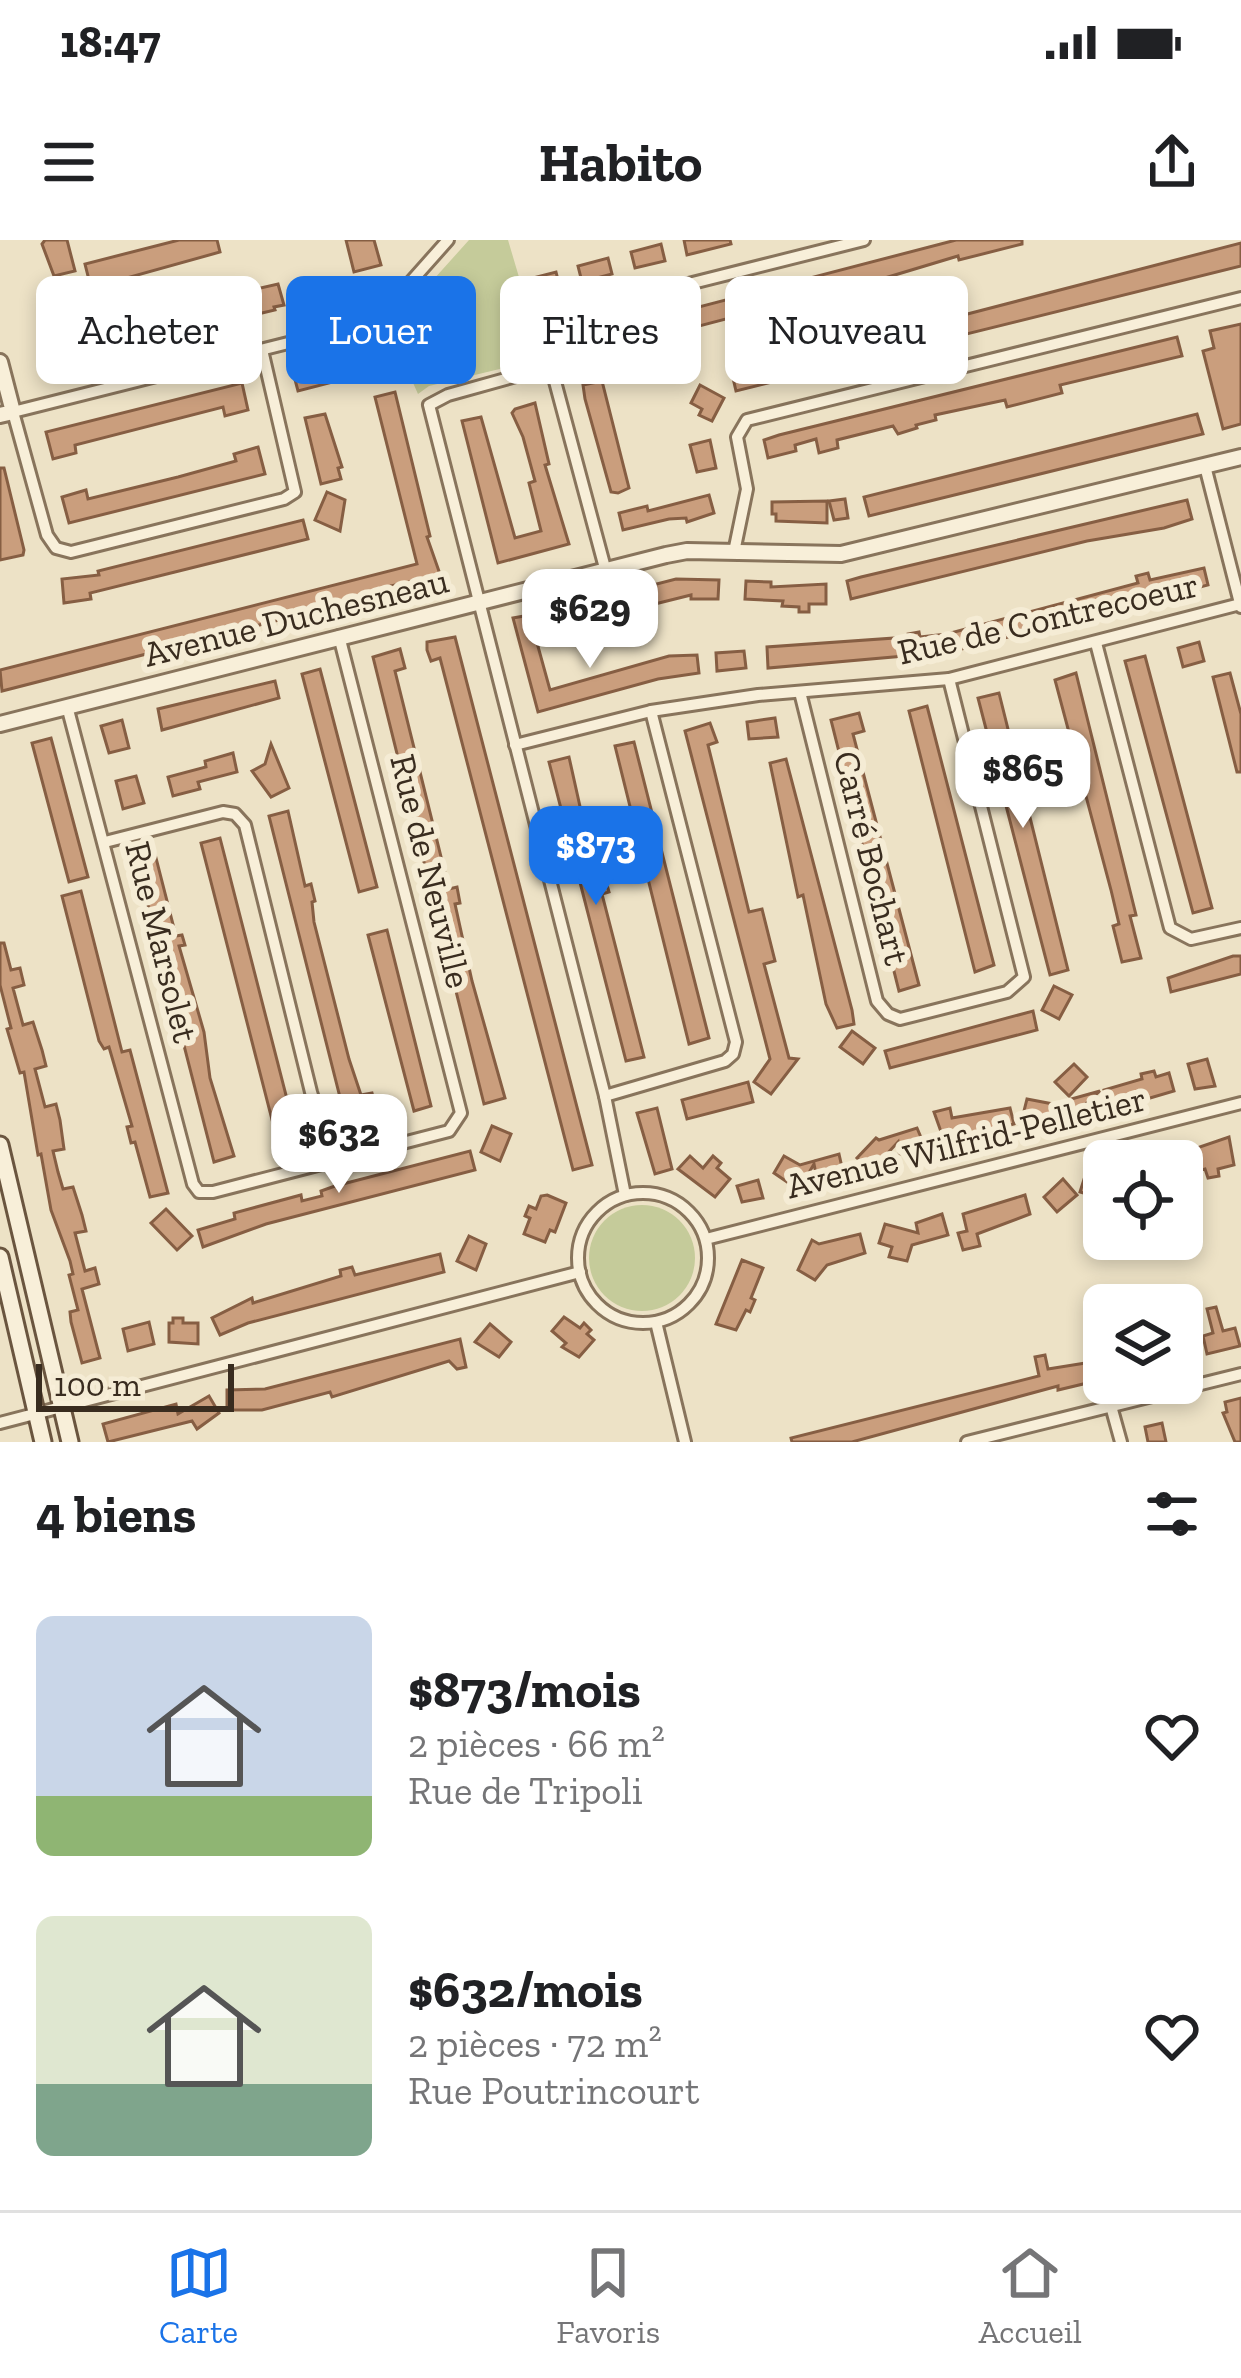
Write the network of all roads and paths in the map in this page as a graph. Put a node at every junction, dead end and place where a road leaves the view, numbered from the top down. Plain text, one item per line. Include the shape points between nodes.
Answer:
1 (448, 240) edge
2 (864, 240) edge
3 (701, 281) edge
4 (1241, 298) edge
5 (262, 350) joint
6 (0, 362) edge
7 (500, 380) edge
8 (126, 384) edge
9 (557, 384) edge
10 (6, 414) edge
11 (1241, 457) edge
12 (1205, 466) junction
13 (734, 551) junction
14 (605, 568) junction
15 (479, 601) junction
16 (1241, 606) edge
17 (339, 636) junction
18 (1096, 643) junction
19 (949, 680) junction
20 (800, 692) junction
21 (68, 706) junction
22 (651, 711) junction
23 (0, 724) edge
24 (515, 745) junction
25 (106, 842) junction
26 (1241, 928) edge
27 (605, 1096) junction
28 (1241, 1102) edge
29 (0, 1145) edge
30 (332, 1160) junction
31 (626, 1195) junction
32 (706, 1239) junction
33 (0, 1257) edge
34 (580, 1272) junction
35 (33, 1278) junction
36 (3, 1285) edge
37 (656, 1322) junction
38 (1241, 1373) edge
39 (61, 1406) junction
40 (1111, 1406) junction
41 (37, 1413) junction
42 (0, 1423) edge
43 (44, 1442) edge
44 (70, 1442) edge
45 (686, 1442) edge
46 (967, 1442) edge
47 (1121, 1442) edge

1 - 5 street via 376,321
2 - 3 street
4 - 13 street via 747,420 737,437 748,489
5 - 10 street via 295,492 182,525 70,552 56,548
6 - 10 street
7 - 15 street via 429,405
8 - 10 street
9 - 14 street
11 - 12 street, Avenue Duchesneau
12 - 13 street, Avenue Duchesneau via 841,554
12 - 16 street
13 - 14 street, Avenue Duchesneau via 687,551
14 - 15 street, Avenue Duchesneau
15 - 17 street, Avenue Duchesneau
15 - 24 street
16 - 18 street, Rue de Contrecoeur
17 - 21 street, Avenue Duchesneau
17 - 30 street, Rue de Neuville via 458,1121 449,1131
18 - 19 street, Rue de Contrecoeur
18 - 26 street via 1170,928 1191,940
19 - 20 street, Rue de Contrecoeur
19 - 20 street, Carré Bochart via 1024,977 1007,992 900,1019 877,1001
20 - 22 street, Rue de Contrecoeur
21 - 23 street, Avenue Duchesneau
21 - 25 street, Rue Marsolet
22 - 24 street, Rue de Contrecoeur
22 - 27 street via 736,1042 725,1061
24 - 27 street
25 - 30 street via 223,812 245,825
25 - 30 street, Rue Marsolet via 199,1192
27 - 31 street
28 - 32 street, Avenue Wilfrid-Pelletier
29 - 35 main road
31 - 32 street via 666,1197
31 - 34 street via 607,1203 581,1235
32 - 37 street via 703,1283 692,1301
33 - 36 main road
34 - 37 street via 600,1308
34 - 39 street
35 - 36 street
35 - 39 main road
36 - 41 main road
37 - 45 street
38 - 40 street
39 - 41 street
39 - 44 main road
40 - 46 street
40 - 47 street
41 - 42 street
41 - 43 main road

